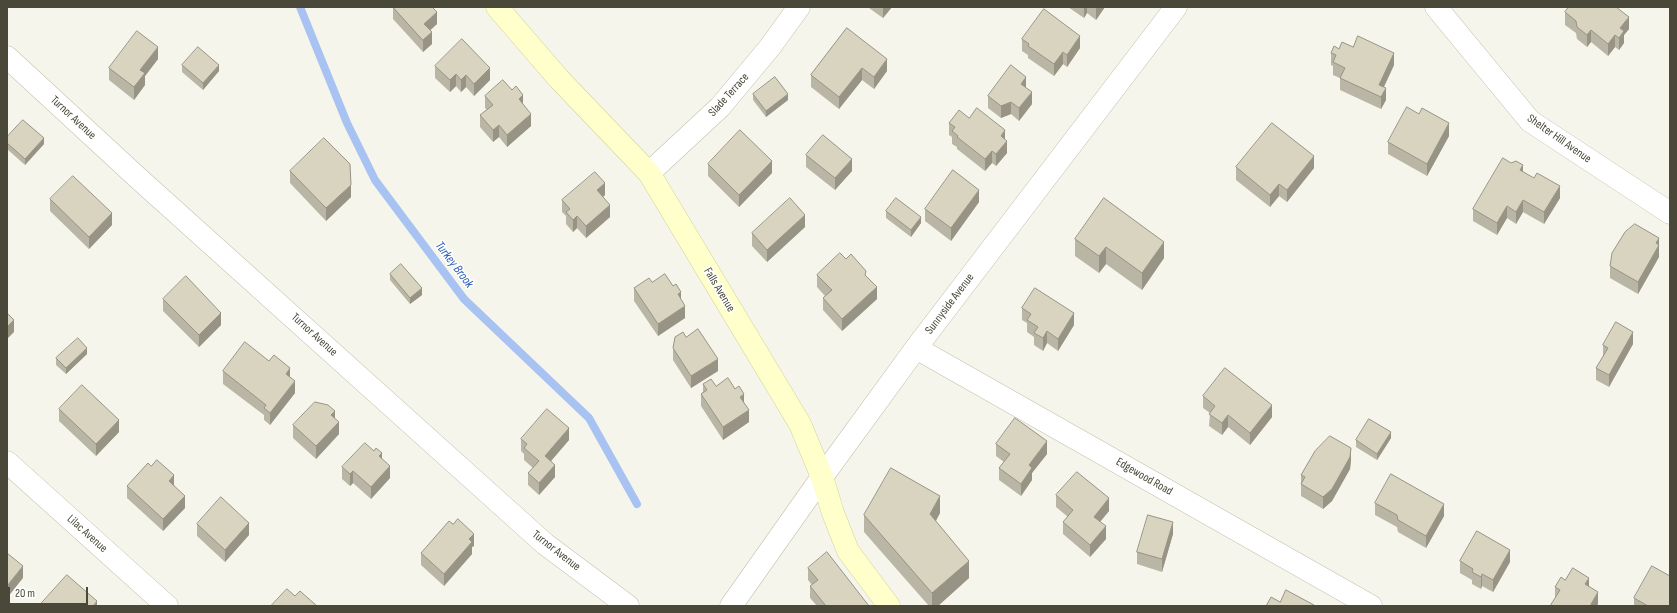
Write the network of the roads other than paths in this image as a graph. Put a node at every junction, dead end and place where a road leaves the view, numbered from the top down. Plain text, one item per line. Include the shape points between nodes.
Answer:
1 (497, 7) edge
2 (799, 7) edge
3 (1176, 7) edge
4 (1436, 7) edge
5 (7, 57) edge
6 (649, 174) junction
7 (1670, 213) edge
8 (916, 348) junction
9 (7, 462) edge
10 (822, 477) junction
11 (167, 606) edge
12 (628, 606) edge
13 (731, 606) edge
14 (889, 606) edge
15 (1371, 606) edge

1 - 6 main road, Falls Avenue via 559,79
2 - 6 street, Slade Terrace via 770,47 720,107
3 - 8 street, Sunnyside Avenue
4 - 7 street, Shelter Hill Avenue via 1530,121
5 - 12 street, Turnor Avenue via 544,544
6 - 10 main road, Falls Avenue via 800,424
8 - 10 street, Sunnyside Avenue
8 - 15 street, Edgewood Road
9 - 11 street, Lilac Avenue
10 - 13 street, Sunnyside Avenue
10 - 14 main road, Falls Avenue via 848,551

